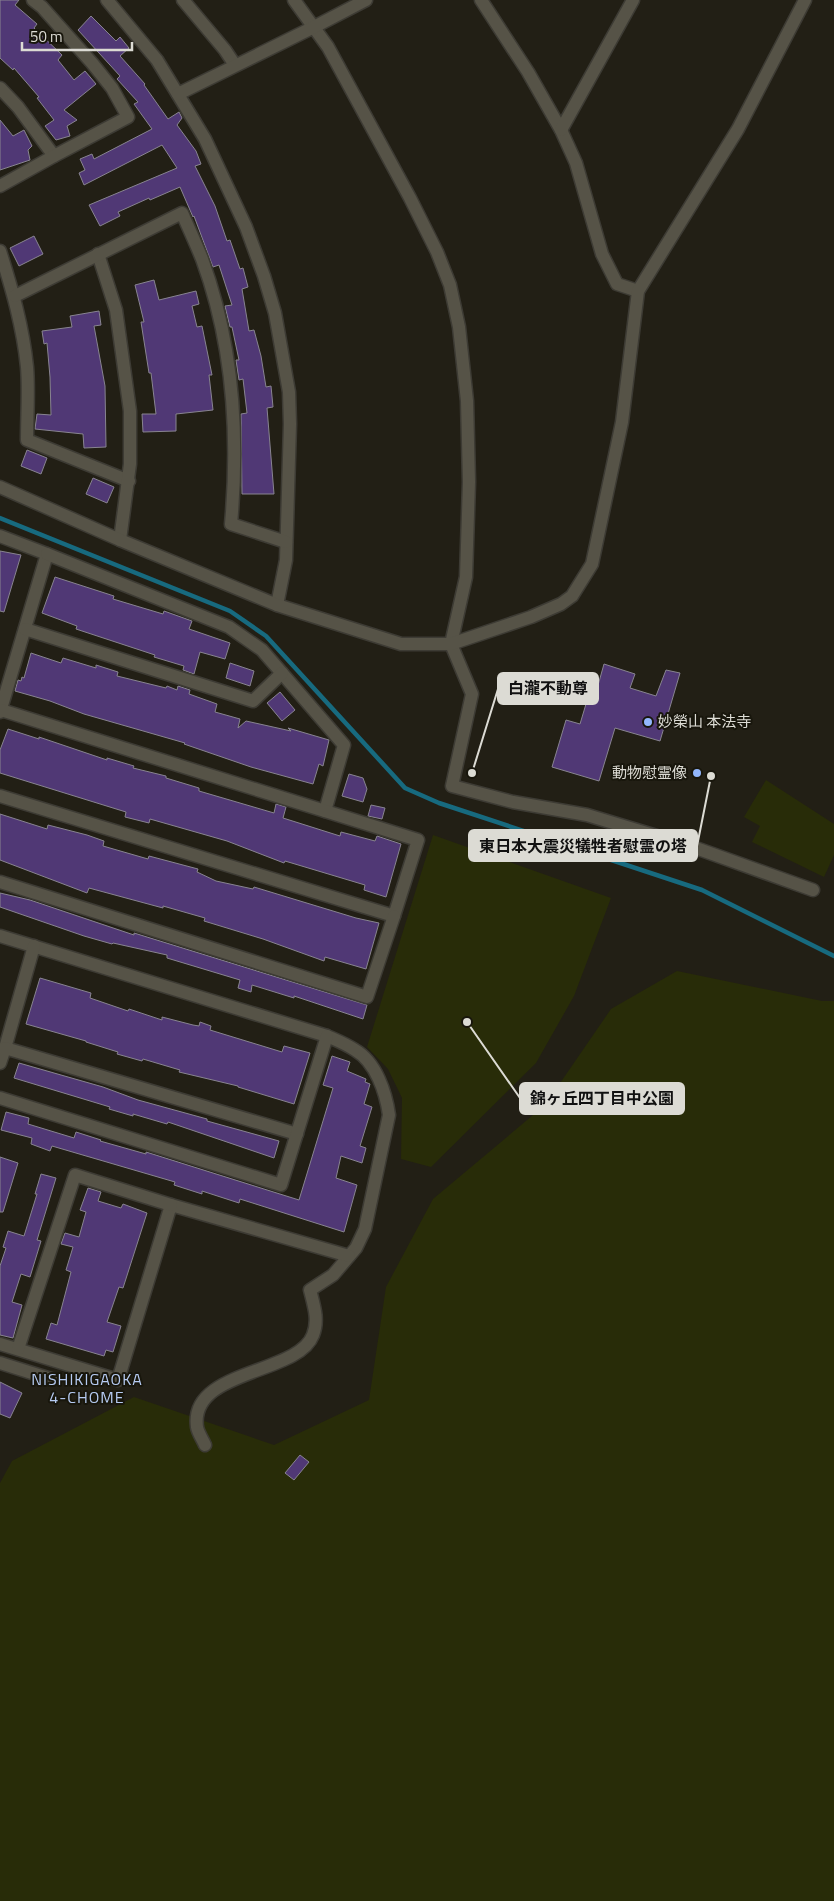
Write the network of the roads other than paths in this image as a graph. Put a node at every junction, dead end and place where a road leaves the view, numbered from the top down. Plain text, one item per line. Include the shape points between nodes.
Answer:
1 (33, 0) edge
2 (107, 0) edge
3 (182, 0) edge
4 (294, 0) edge
5 (366, 0) edge
6 (482, 0) edge
7 (633, 0) edge
8 (805, 0) edge
9 (314, 27) junction
10 (235, 65) junction
11 (0, 88) edge
12 (178, 94) junction
13 (560, 130) junction
14 (54, 156) junction
15 (0, 186) edge
16 (0, 251) edge
17 (98, 254) junction
18 (638, 291) junction
19 (15, 296) junction
20 (129, 481) junction
21 (0, 487) edge
22 (0, 536) edge
23 (120, 540) junction
24 (286, 542) junction
25 (47, 554) junction
26 (277, 605) junction
27 (25, 629) junction
28 (450, 644) junction
29 (282, 673) junction
30 (0, 711) edge
31 (0, 796) edge
32 (325, 811) junction
33 (0, 882) edge
34 (813, 890) dead end
35 (394, 916) junction
36 (0, 936) edge
37 (34, 946) junction
38 (327, 1036) junction
39 (5, 1048) junction
40 (0, 1064) edge
41 (0, 1098) edge
42 (297, 1134) junction
43 (172, 1205) junction
44 (349, 1256) junction
45 (0, 1344) edge
46 (18, 1349) junction
47 (0, 1363) edge
48 (51, 1379) dead end
49 (205, 1445) dead end

1 - 14 street via 92,63 112,88 128,117
2 - 12 street via 157,60
3 - 10 street
4 - 9 street
5 - 9 street
6 - 13 street
7 - 13 street
8 - 18 street via 738,129
9 - 10 street
9 - 28 street via 410,198 450,285 459,327 467,401 469,482 466,577
10 - 12 street
11 - 14 street
12 - 24 street via 205,139 246,227 275,313 289,392
13 - 18 street via 576,163 602,254 617,284
14 - 15 street
16 - 19 street
17 - 19 street
17 - 20 street via 116,310 122,343 130,411
17 - 24 street via 182,213 202,260 219,320 230,380 235,434 231,524
18 - 28 street via 622,422 592,564 572,596 561,604
19 - 20 street via 27,368 27,440
20 - 23 street
21 - 23 street
22 - 25 street
23 - 26 street
24 - 26 street via 286,560
25 - 27 street
25 - 29 street via 228,626 262,650
26 - 28 street via 401,644
27 - 29 street via 253,701
27 - 30 street
28 - 34 street via 472,694 452,786 513,802 587,815 693,847
29 - 32 street via 344,745
30 - 32 street
31 - 35 street
32 - 35 street via 418,840
33 - 35 street via 367,997
36 - 37 street
37 - 38 street
37 - 39 street
38 - 42 street
38 - 44 street via 357,1050 370,1063 387,1102 389,1115 365,1229
39 - 40 street
39 - 42 street
41 - 42 street via 281,1185
43 - 44 street
43 - 46 street via 75,1176
43 - 46 street via 118,1380
44 - 49 street via 333,1274 310,1290 317,1319 313,1337 302,1349 232,1380 206,1396 199,1408 198,1428
45 - 46 street
47 - 48 street

